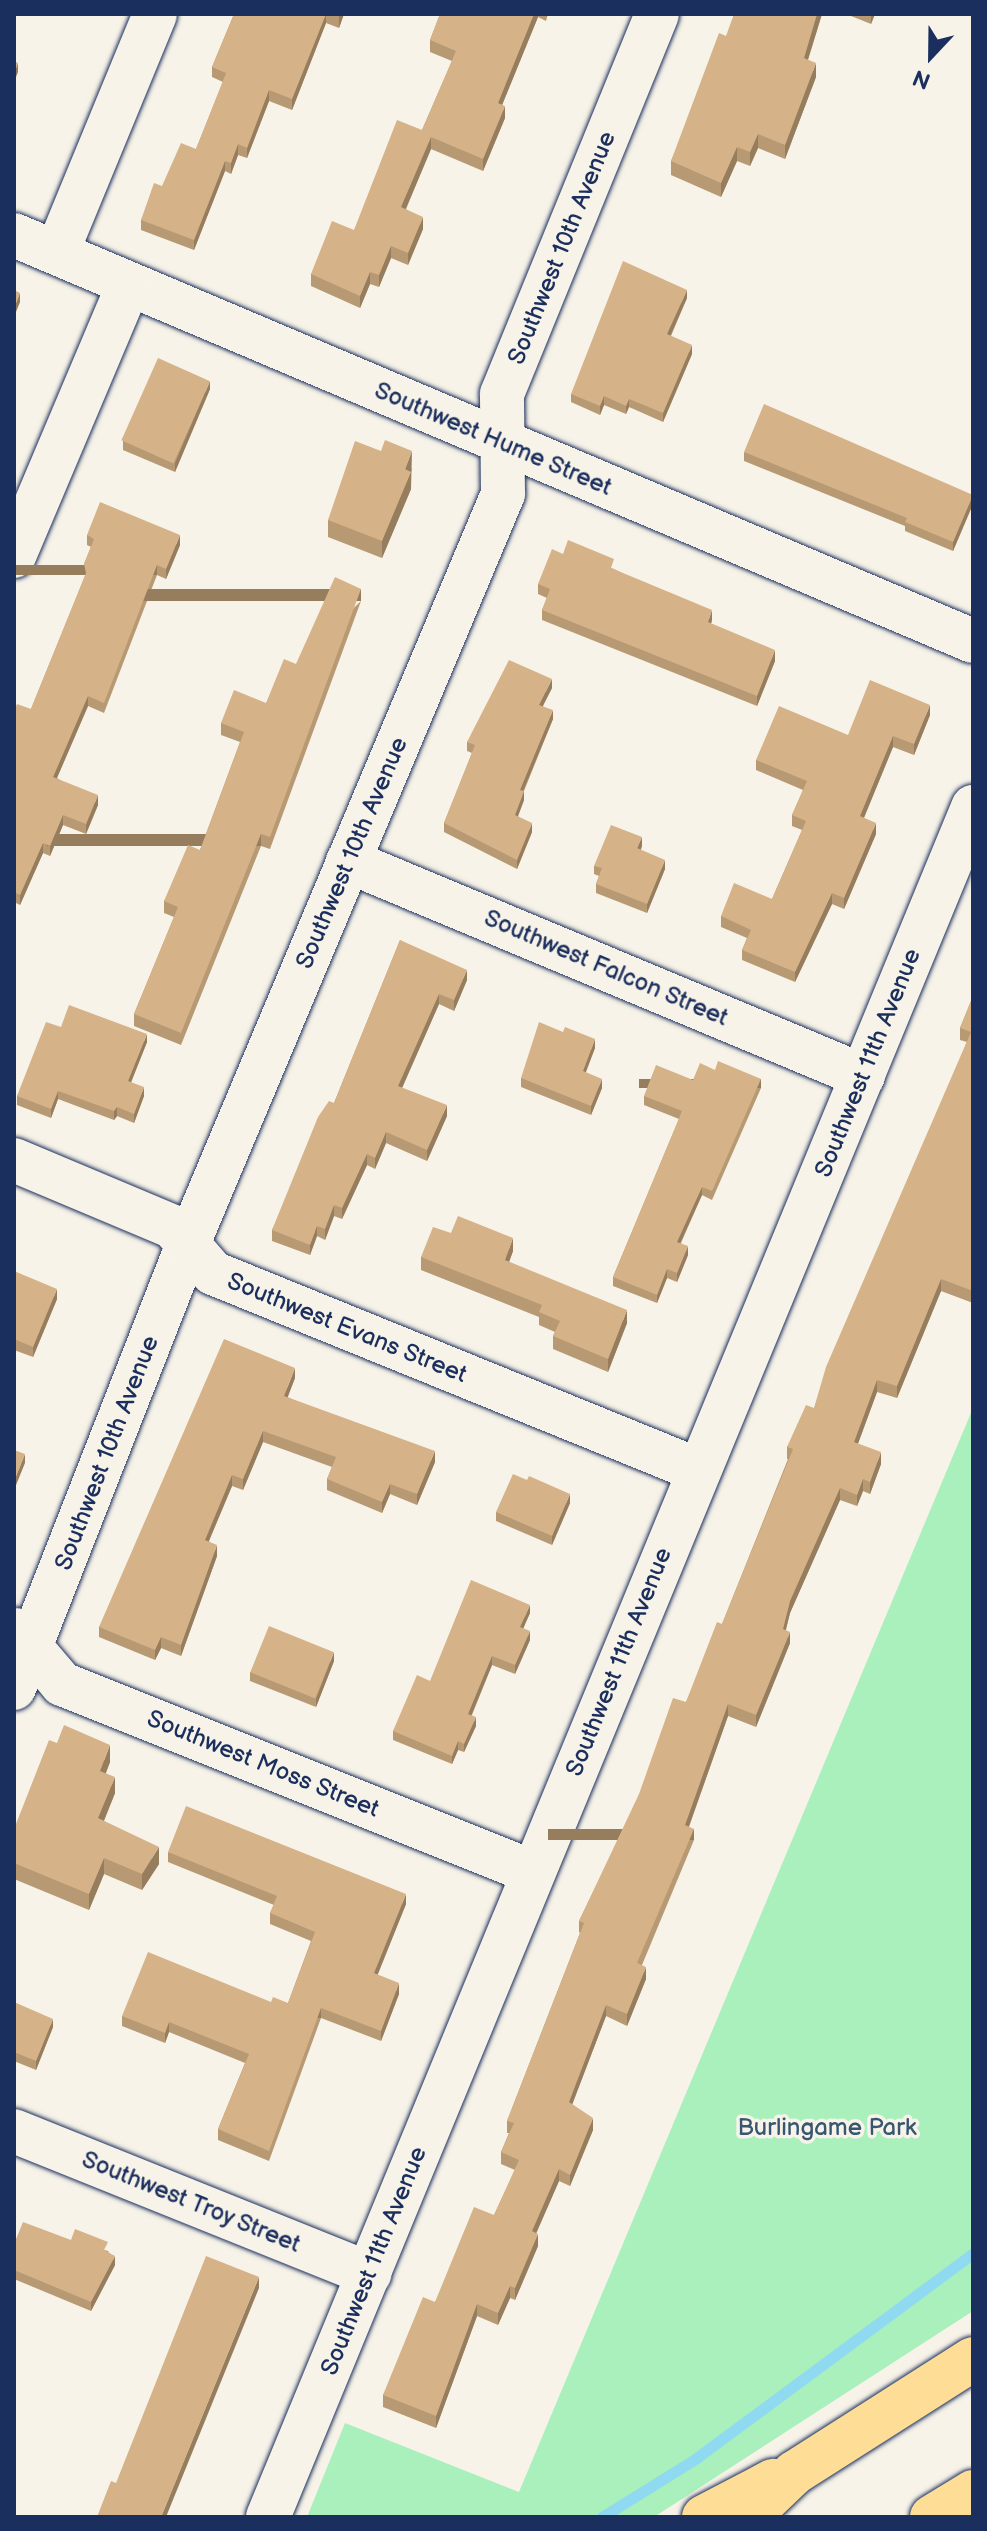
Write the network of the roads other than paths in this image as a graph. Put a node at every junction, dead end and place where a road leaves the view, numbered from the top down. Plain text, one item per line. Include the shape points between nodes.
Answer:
1 (155, 14) edge
2 (657, 14) edge
3 (14, 235) edge
4 (57, 252) junction
5 (129, 284) junction
6 (503, 443) junction
7 (14, 556) edge
8 (973, 641) edge
9 (973, 807) edge
10 (348, 861) junction
11 (863, 1076) junction
12 (14, 1160) edge
13 (187, 1246) junction
14 (698, 1470) junction
15 (22, 1638) edge
16 (14, 1688) edge
17 (532, 1872) junction
18 (14, 2131) edge
19 (369, 2274) junction
20 (973, 2359) edge
21 (794, 2473) junction
22 (973, 2492) edge
23 (268, 2517) edge
24 (704, 2517) edge
25 (748, 2517) edge
26 (932, 2517) edge

1 - 4 street
2 - 6 street, Southwest 10th Avenue via 502,394
3 - 4 street, Southwest Hume Street
4 - 5 street, Southwest Hume Street
5 - 6 street, Southwest Hume Street
5 - 7 street
6 - 8 street, Southwest Hume Street
6 - 10 street, Southwest 10th Avenue via 503,494
9 - 11 street, Southwest 11th Avenue
10 - 11 street, Southwest Falcon Street
10 - 13 street, Southwest 10th Avenue
11 - 14 street, Southwest 11th Avenue
12 - 13 street, Southwest Evans Street via 164,1222
13 - 14 street, Southwest Evans Street via 213,1273
13 - 15 street, Southwest 10th Avenue
14 - 17 street, Southwest 11th Avenue
15 - 16 street, Southwest 10th Avenue
15 - 17 street, Southwest Moss Street via 62,1684
17 - 19 street, Southwest 11th Avenue
18 - 19 street, Southwest Troy Street
19 - 23 street, Southwest 11th Avenue
20 - 21 highway
21 - 24 highway via 746,2491
21 - 25 highway
22 - 26 highway

